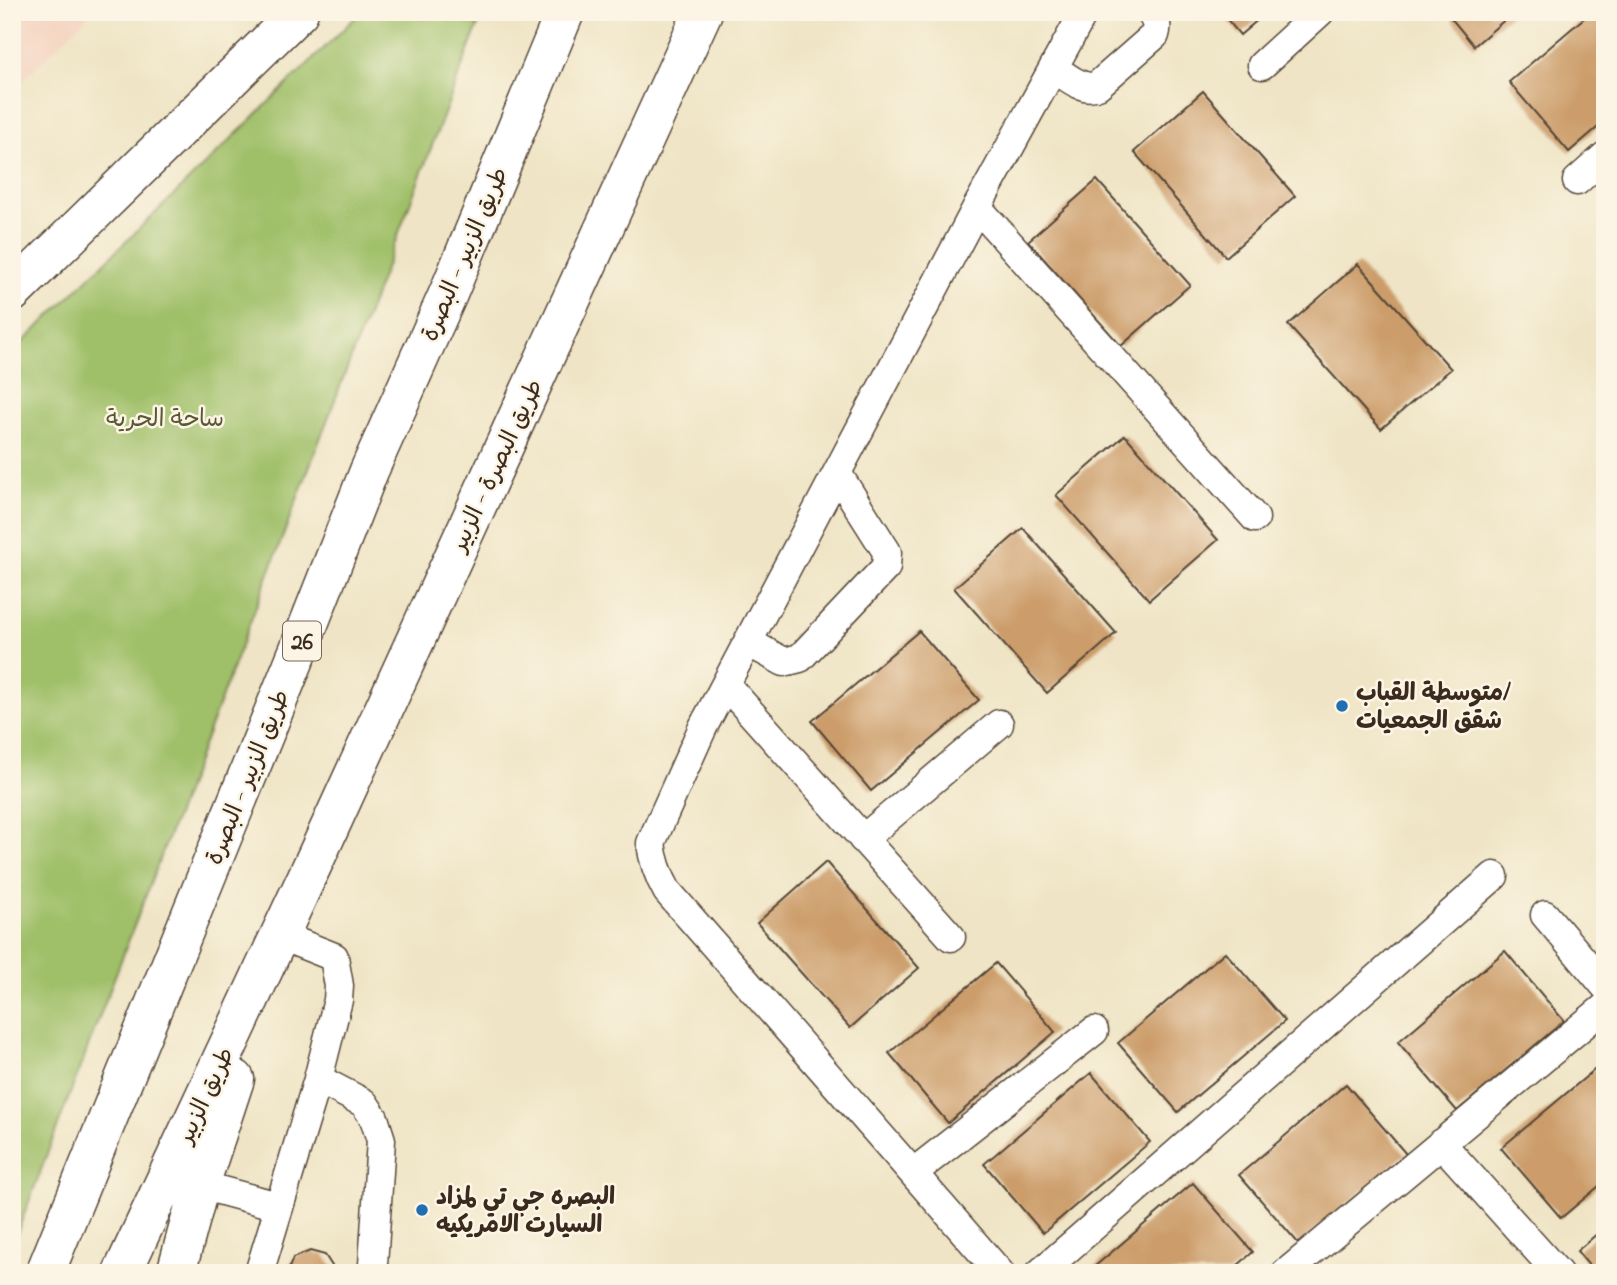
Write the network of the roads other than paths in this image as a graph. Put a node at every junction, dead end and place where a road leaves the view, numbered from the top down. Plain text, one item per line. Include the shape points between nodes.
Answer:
1 (299, 12) edge
2 (565, 12) edge
3 (703, 12) edge
4 (1084, 12) edge
5 (1150, 12) edge
6 (1320, 12) edge
7 (1262, 65) dead end
8 (1054, 68) junction
9 (1605, 156) edge
10 (1577, 181) dead end
11 (977, 207) junction
12 (12, 293) edge
13 (837, 473) junction
14 (1255, 517) dead end
15 (748, 642) junction
16 (726, 685) junction
17 (999, 724) dead end
18 (863, 838) junction
19 (1494, 876) dead end
20 (1545, 915) dead end
21 (284, 927) junction
22 (951, 937) dead end
23 (1605, 986) edge
24 (1605, 1007) edge
25 (1094, 1031) dead end
26 (318, 1079) junction
27 (1441, 1143) junction
28 (914, 1172) junction
29 (200, 1185) junction
30 (278, 1206) junction
31 (1294, 1270) edge
32 (45, 1273) edge
33 (122, 1273) edge
34 (176, 1273) edge
35 (259, 1273) edge
36 (375, 1273) edge
37 (1000, 1273) edge
38 (1040, 1273) edge
39 (1558, 1273) edge

1 - 12 highway
2 - 32 highway, طريق الزبير - البصرة / 26 via 369,471
3 - 21 highway, طريق البصرة - الزبير
4 - 8 street
5 - 8 street via 1156,35 1098,85 1084,87
6 - 7 street
8 - 11 street
9 - 10 street
11 - 13 street
11 - 14 street
13 - 15 street
13 - 15 street via 887,552 886,567 800,659 784,662
15 - 16 street
16 - 18 street
16 - 28 street via 651,843 658,876
17 - 18 street
18 - 22 street
19 - 38 street
20 - 23 street
21 - 26 street via 334,957 338,972 338,1000
21 - 29 highway
21 - 33 highway, طريق الزبير
24 - 27 street
25 - 28 street
26 - 30 street
26 - 36 street via 364,1103 381,1140
27 - 31 street
27 - 39 street
28 - 37 street
29 - 30 street
29 - 34 highway
30 - 35 street

